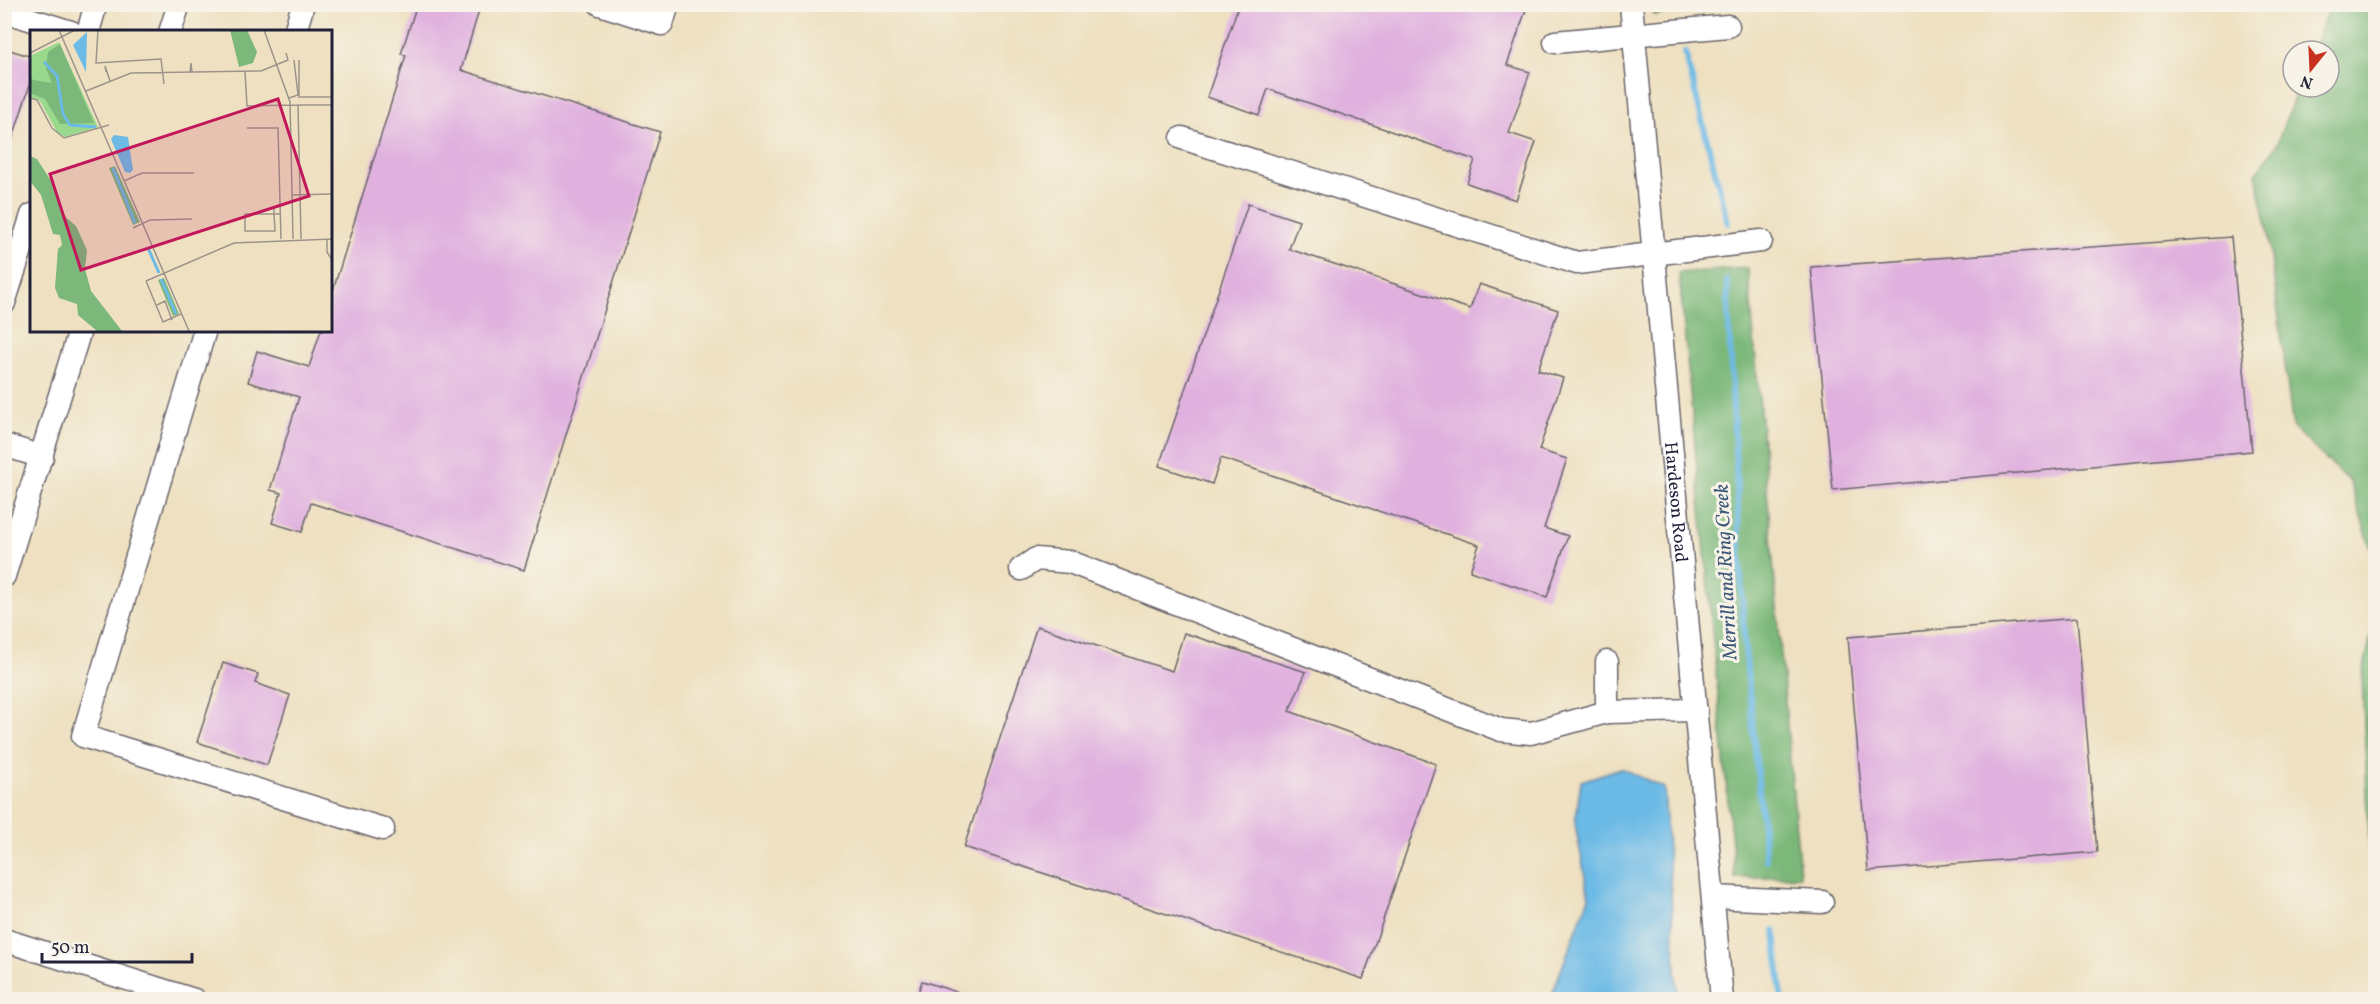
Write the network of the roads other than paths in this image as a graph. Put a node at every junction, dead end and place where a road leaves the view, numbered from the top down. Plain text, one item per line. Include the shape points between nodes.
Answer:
1 (96, 4) edge
2 (179, 4) edge
3 (303, 4) edge
4 (600, 4) edge
5 (668, 4) edge
6 (1631, 4) edge
7 (4, 11) edge
8 (1728, 26) dead end
9 (65, 30) edge
10 (89, 30) edge
11 (171, 30) edge
12 (296, 30) edge
13 (1634, 34) junction
14 (1555, 42) dead end
15 (1182, 138) dead end
16 (30, 221) edge
17 (1761, 241) dead end
18 (1654, 255) junction
19 (4, 303) edge
20 (79, 332) edge
21 (204, 332) edge
22 (4, 445) edge
23 (42, 457) junction
24 (1021, 569) dead end
25 (4, 576) edge
26 (1607, 662) dead end
27 (1696, 711) junction
28 (1607, 712) junction
29 (383, 830) dead end
30 (1713, 897) junction
31 (1822, 902) dead end
32 (4, 940) edge
33 (194, 999) edge
34 (1722, 999) edge

1 - 10 street
2 - 11 street
3 - 12 street
4 - 5 street via 662,24
6 - 13 street, Hardeson Road
7 - 9 street
8 - 13 street
13 - 14 street
13 - 18 street, Hardeson Road
15 - 18 street via 1577,263
16 - 19 street
17 - 18 street
18 - 27 street, Hardeson Road
20 - 23 street
21 - 29 street via 82,736
22 - 23 street
23 - 25 street
24 - 28 street via 1036,559 1070,562 1501,730 1532,733
26 - 28 street
27 - 28 street
27 - 30 street, Hardeson Road
30 - 31 street
30 - 34 street, Hardeson Road
32 - 33 street

